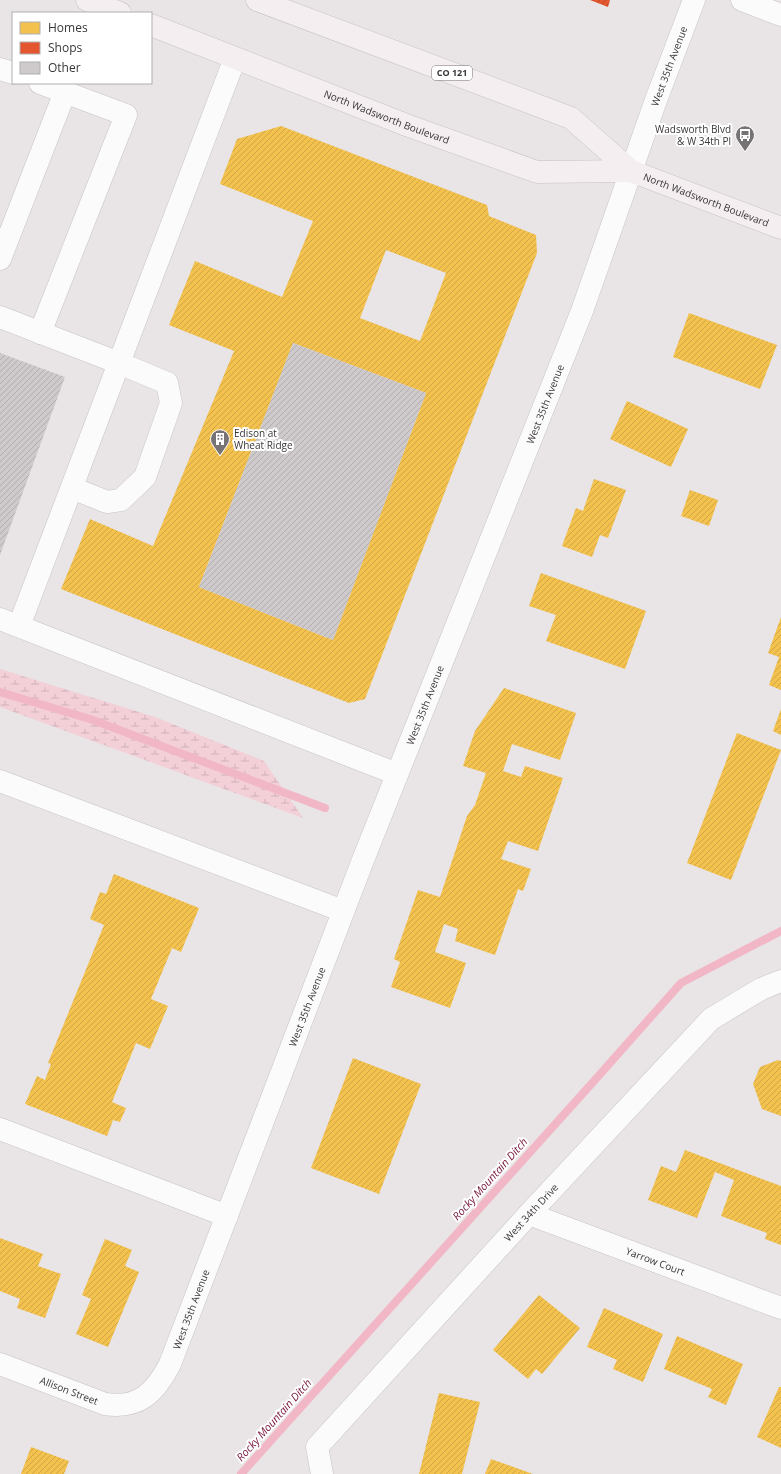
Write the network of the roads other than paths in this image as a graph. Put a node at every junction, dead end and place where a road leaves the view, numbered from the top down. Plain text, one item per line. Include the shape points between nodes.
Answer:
1 (87, 0) edge
2 (257, 0) edge
3 (694, 0) edge
4 (742, 0) edge
5 (117, 12) edge
6 (781, 15) edge
7 (152, 25) edge
8 (235, 58) junction
9 (0, 69) edge
10 (12, 74) edge
11 (43, 84) edge
12 (66, 92) junction
13 (631, 171) junction
14 (781, 228) edge
15 (0, 259) edge
16 (0, 317) edge
17 (40, 333) junction
18 (119, 363) junction
19 (72, 488) junction
20 (10, 622) edge
21 (397, 774) junction
22 (0, 781) edge
23 (343, 911) junction
24 (781, 981) edge
25 (0, 1128) edge
26 (529, 1214) junction
27 (227, 1216) junction
28 (781, 1308) edge
29 (0, 1364) edge
30 (139, 1399) joint
31 (322, 1474) edge

1 - 5 main road
2 - 13 main road, North Wadsworth Boulevard / CO 121 via 571,118
3 - 13 street, West 35th Avenue
4 - 6 street
7 - 8 main road, North Wadsworth Boulevard / CO 121
8 - 13 main road, North Wadsworth Boulevard / CO 121 via 409,126 537,172
8 - 18 street
9 - 10 street
11 - 12 street
12 - 15 street
12 - 17 street via 126,115
13 - 14 main road, North Wadsworth Boulevard / CO 121
13 - 21 street, West 35th Avenue via 582,311
16 - 17 street
17 - 18 street
18 - 19 street
18 - 19 street via 167,383 171,403 146,477 121,500 107,502
19 - 20 street
20 - 21 street
21 - 23 street, West 35th Avenue
22 - 23 street
23 - 27 street, West 35th Avenue
24 - 26 street, West 34th Drive via 761,989 711,1019
25 - 27 street
26 - 28 street, Yarrow Court
26 - 31 street, West 34th Drive via 317,1447
27 - 30 street, West 35th Avenue via 170,1364 151,1392
29 - 30 street, Allison Street via 105,1404 118,1406

